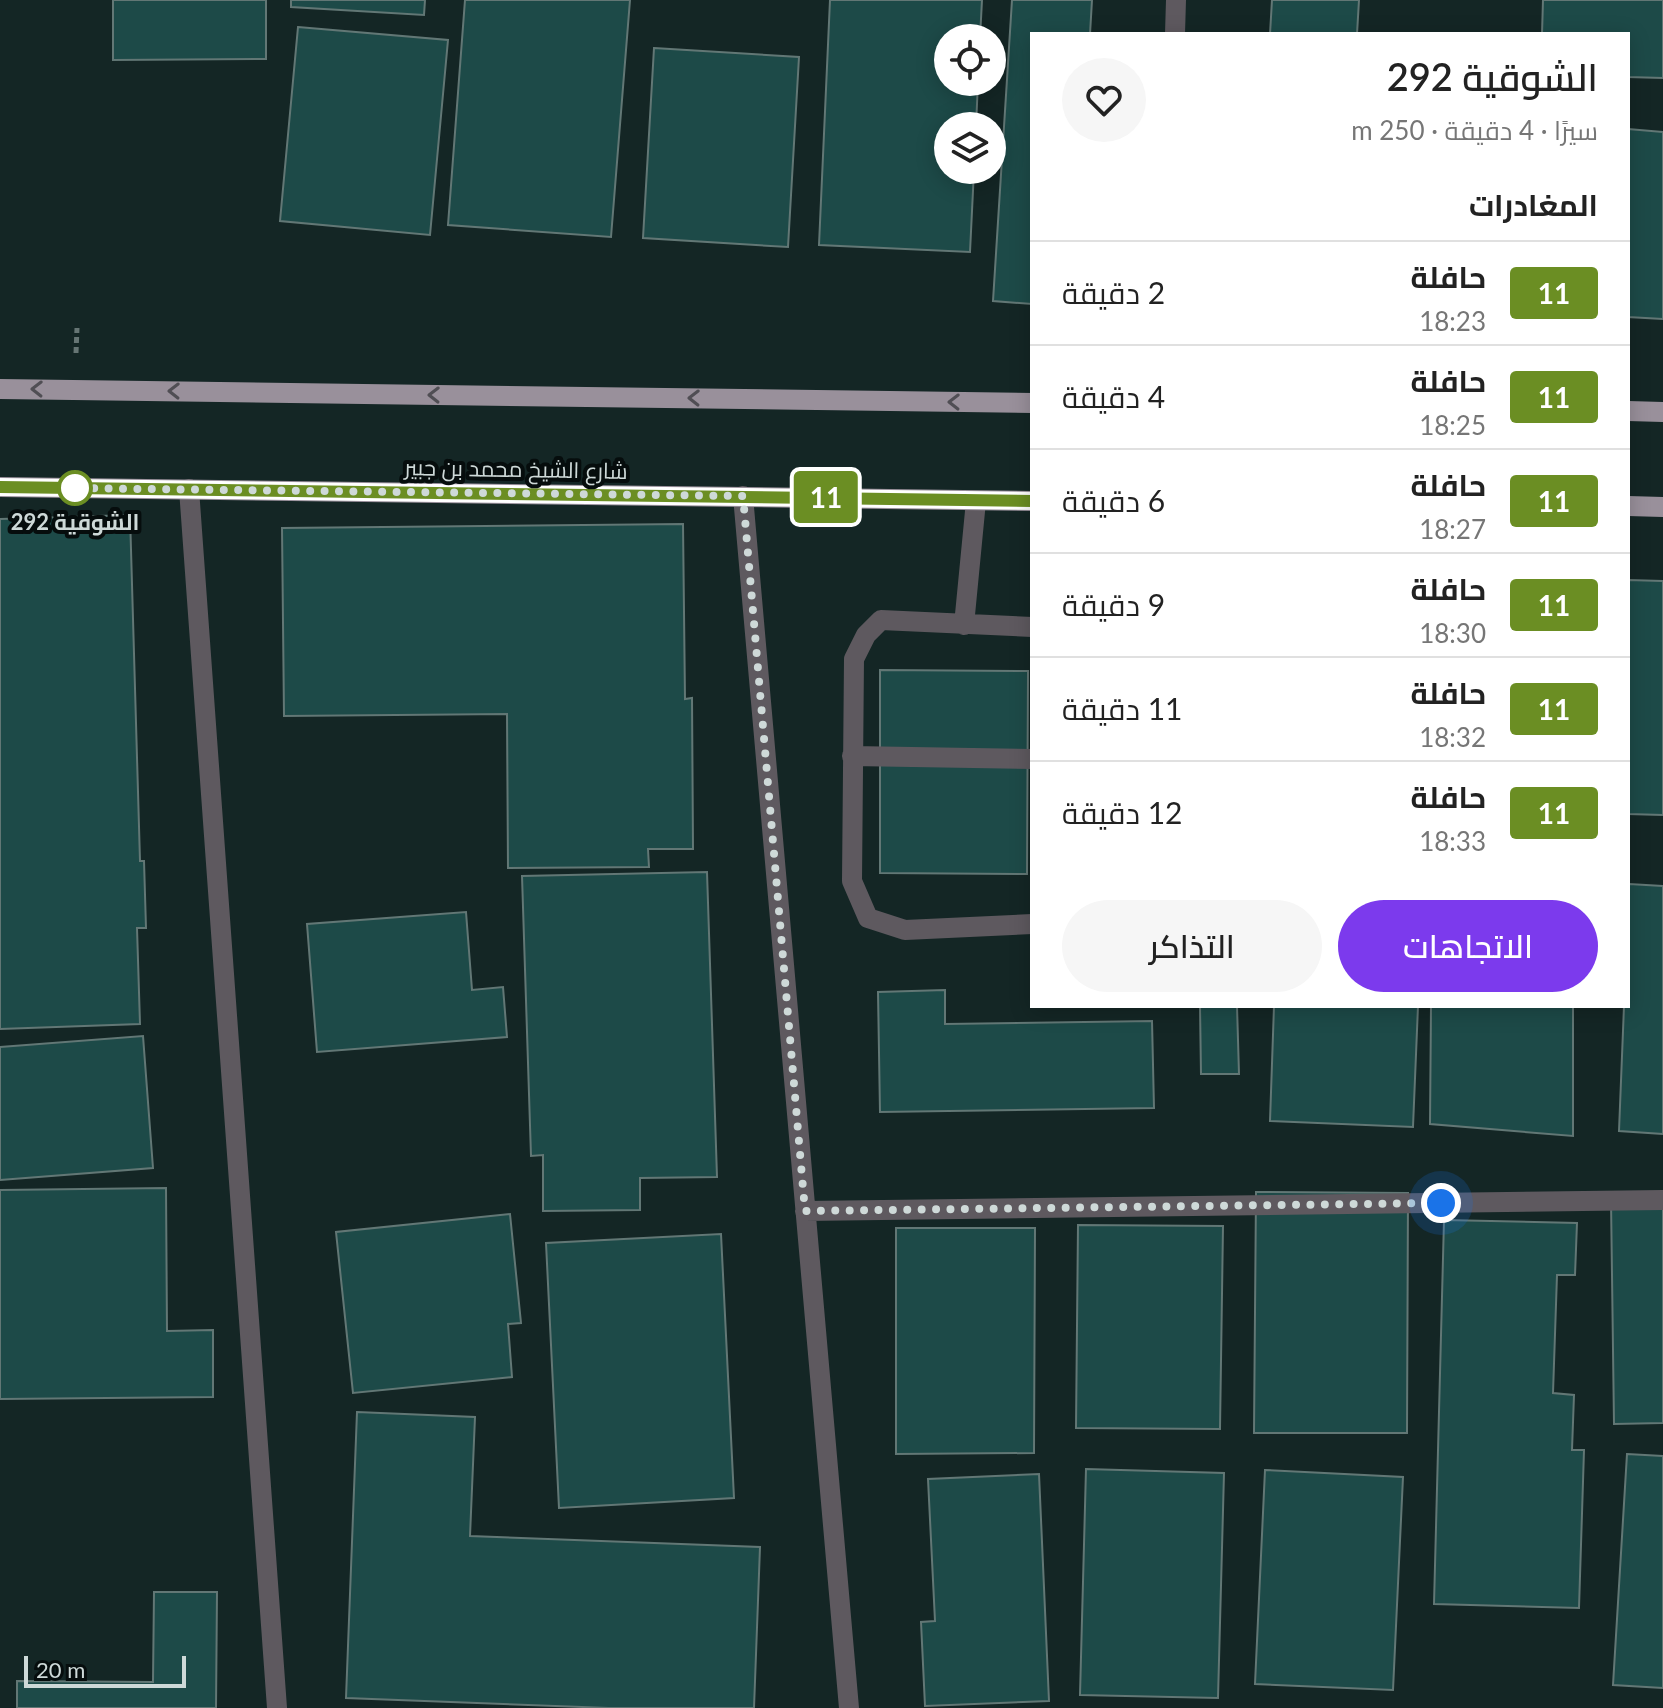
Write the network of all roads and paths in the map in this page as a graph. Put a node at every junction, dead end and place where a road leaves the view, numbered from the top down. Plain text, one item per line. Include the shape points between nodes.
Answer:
1 (1176, 0) edge
2 (1175, 32) edge
3 (0, 389) edge
4 (1030, 403) edge
5 (1630, 411) edge
6 (1663, 412) edge
7 (0, 487) edge
8 (189, 489) junction
9 (743, 496) junction
10 (976, 501) junction
11 (1030, 501) edge
12 (1630, 506) edge
13 (1663, 507) edge
14 (964, 625) junction
15 (1030, 627) edge
16 (852, 756) junction
17 (1030, 759) edge
18 (1030, 924) edge
19 (1663, 1200) edge
20 (805, 1211) junction
21 (277, 1708) edge
22 (849, 1708) edge

1 - 2 street
4 -> 3 main road
5 - 6 main road
7 - 8 main road, شارع الشيخ محمد بن جبير
8 - 9 main road, شارع الشيخ محمد بن جبير
8 - 21 street
9 - 10 main road, شارع الشيخ محمد بن جبير
9 - 20 street
10 - 11 main road, شارع الشيخ محمد بن جبير
10 - 14 street
12 - 13 main road
14 - 15 street
14 - 16 street via 881,620 866,635 854,659
16 - 17 street
16 - 18 street via 852,881 868,918 905,930
19 - 20 street
20 - 22 street

